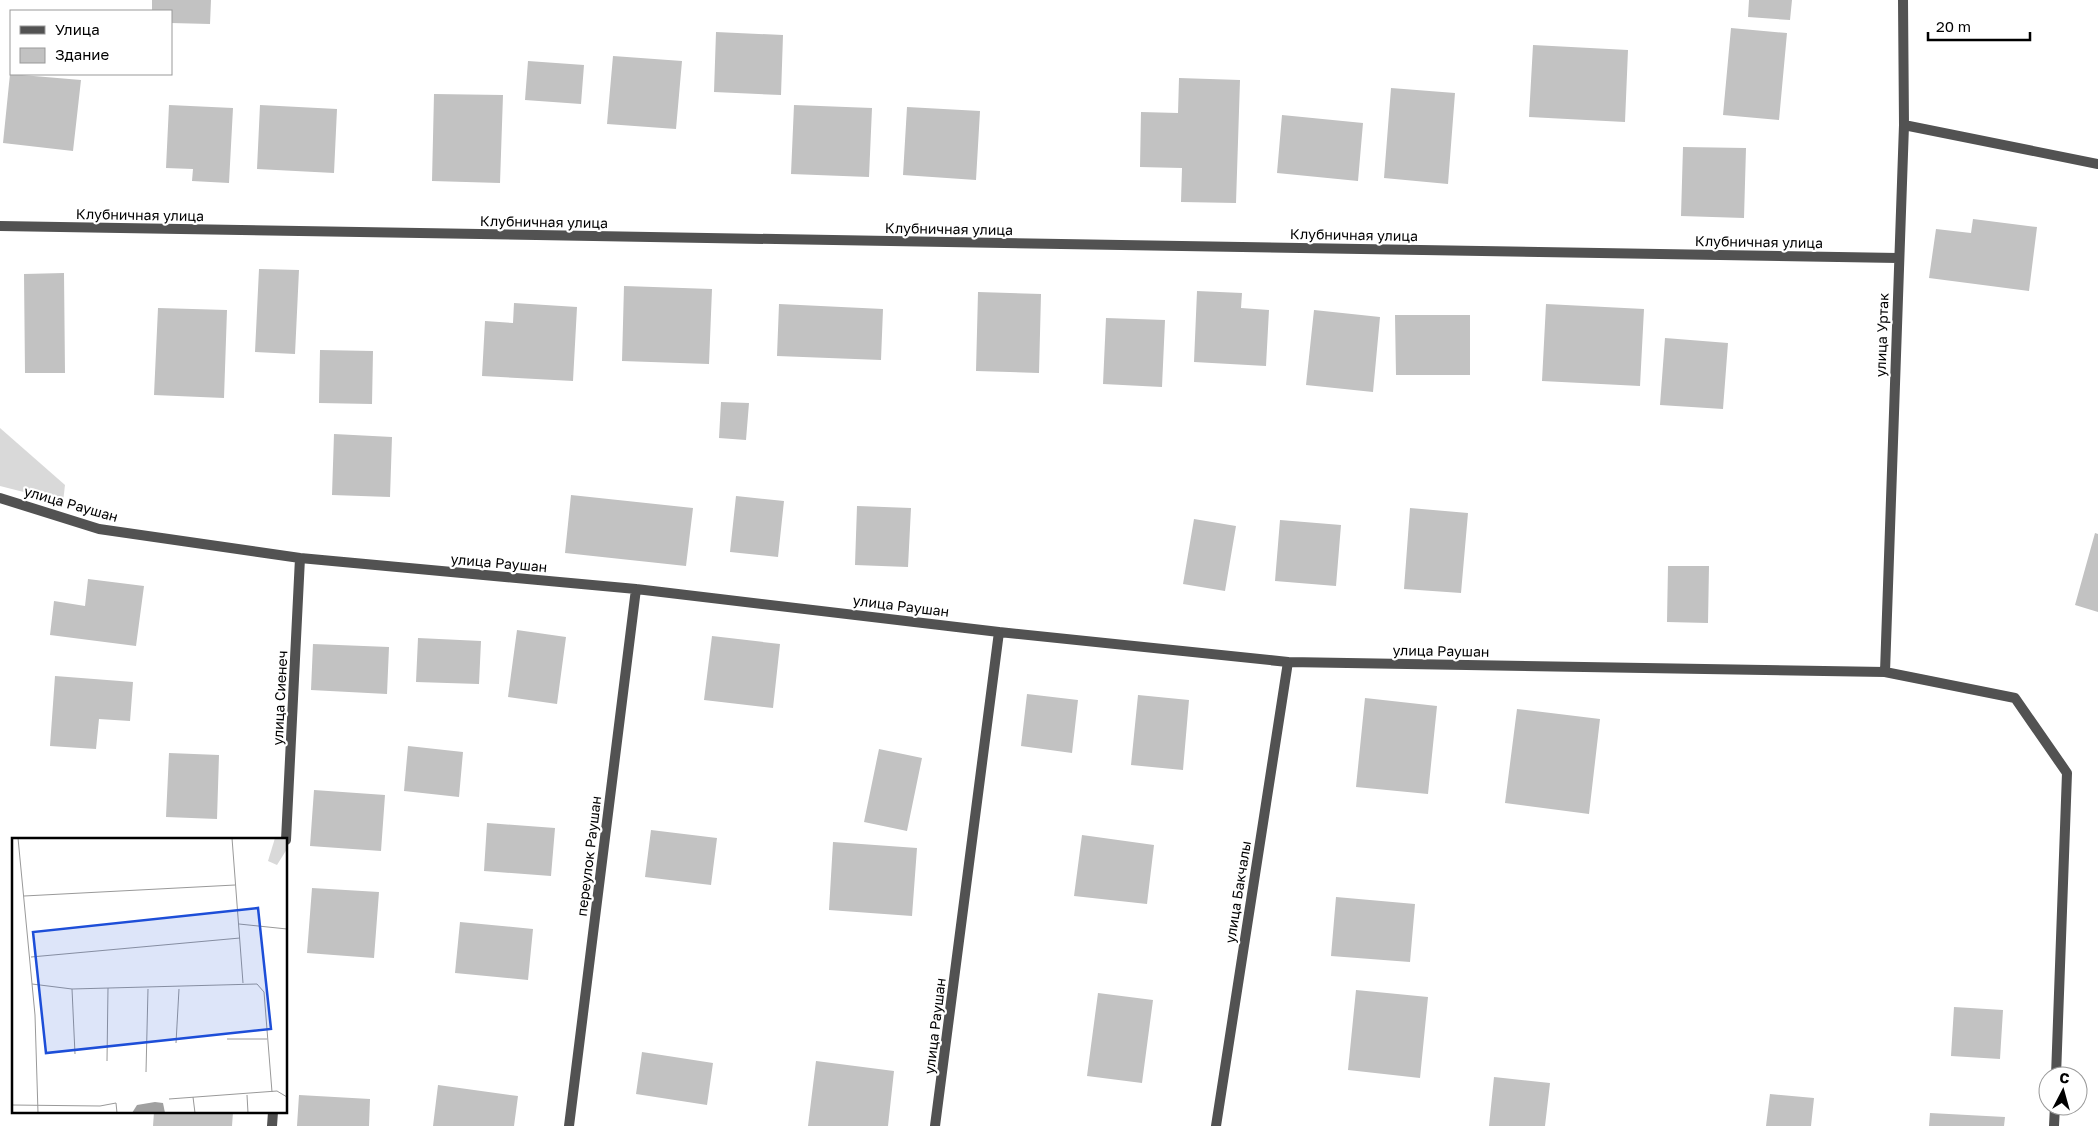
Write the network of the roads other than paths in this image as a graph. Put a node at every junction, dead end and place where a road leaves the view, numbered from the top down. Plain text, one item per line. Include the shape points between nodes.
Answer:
1 (1904, 0) edge
2 (1904, 125) junction
3 (2098, 164) edge
4 (0, 226) edge
5 (1898, 258) junction
6 (0, 498) edge
7 (300, 558) junction
8 (636, 590) junction
9 (999, 632) junction
10 (1288, 662) junction
11 (1885, 672) junction
12 (286, 838) edge
13 (2056, 1066) edge
14 (569, 1126) edge
15 (936, 1126) edge
16 (1216, 1126) edge

1 - 2 street, улица Уртак
2 - 3 street
2 - 5 street, улица Уртак
4 - 5 street, Клубничная улица
5 - 11 street, улица Уртак
6 - 7 street, улица Раушан via 99,529
7 - 8 street, улица Раушан
7 - 12 street, улица Сиенеч
8 - 9 street, улица Раушан
8 - 14 street, переулок Раушан
9 - 10 street, улица Раушан
9 - 15 street, улица Раушан
10 - 11 street, улица Раушан
10 - 16 street, улица Бакчалы
11 - 13 street, улица Раушан via 2015,698 2067,773

